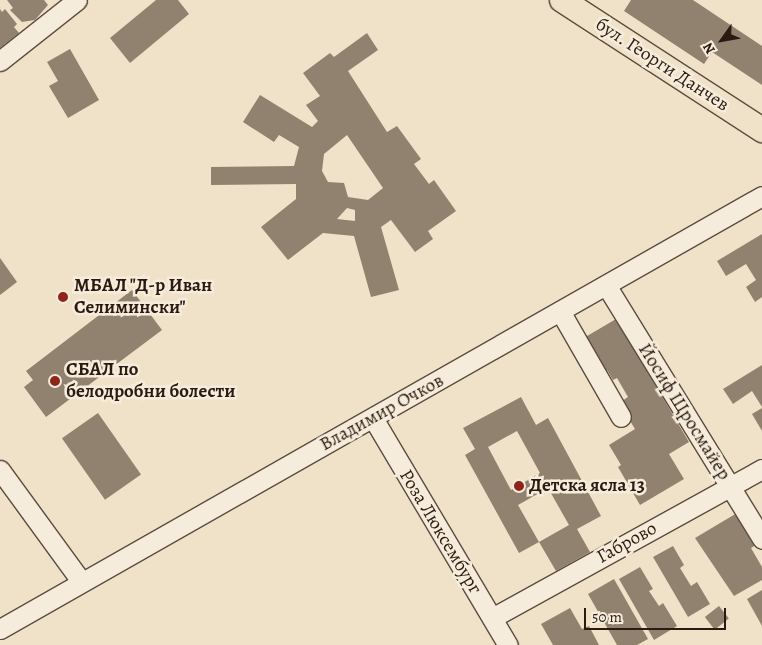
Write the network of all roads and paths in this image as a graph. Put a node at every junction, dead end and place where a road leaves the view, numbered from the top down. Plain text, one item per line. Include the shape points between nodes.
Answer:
1 (77, 0) edge
2 (563, 0) edge
3 (0, 61) edge
4 (762, 130) edge
5 (762, 196) edge
6 (606, 285) junction
7 (560, 311) junction
8 (621, 417) dead end
9 (373, 418) junction
10 (762, 468) edge
11 (0, 470) edge
12 (730, 486) junction
13 (762, 539) edge
14 (81, 581) junction
15 (492, 618) junction
16 (0, 629) edge
17 (508, 645) edge

1 - 3 street
2 - 4 main road, бул. Георги Данчев
5 - 6 street, Владимир Очков
6 - 7 street, Владимир Очков
6 - 12 street, Йосиф Щросмайер
7 - 8 street
7 - 9 street, Владимир Очков
9 - 14 street, Владимир Очков
9 - 15 street, Роза Люксембург
10 - 12 street, Габрово
11 - 14 street
12 - 13 street, Йосиф Щросмайер
12 - 15 street, Габрово
14 - 16 street, Владимир Очков
15 - 17 street, Роза Люксембург

